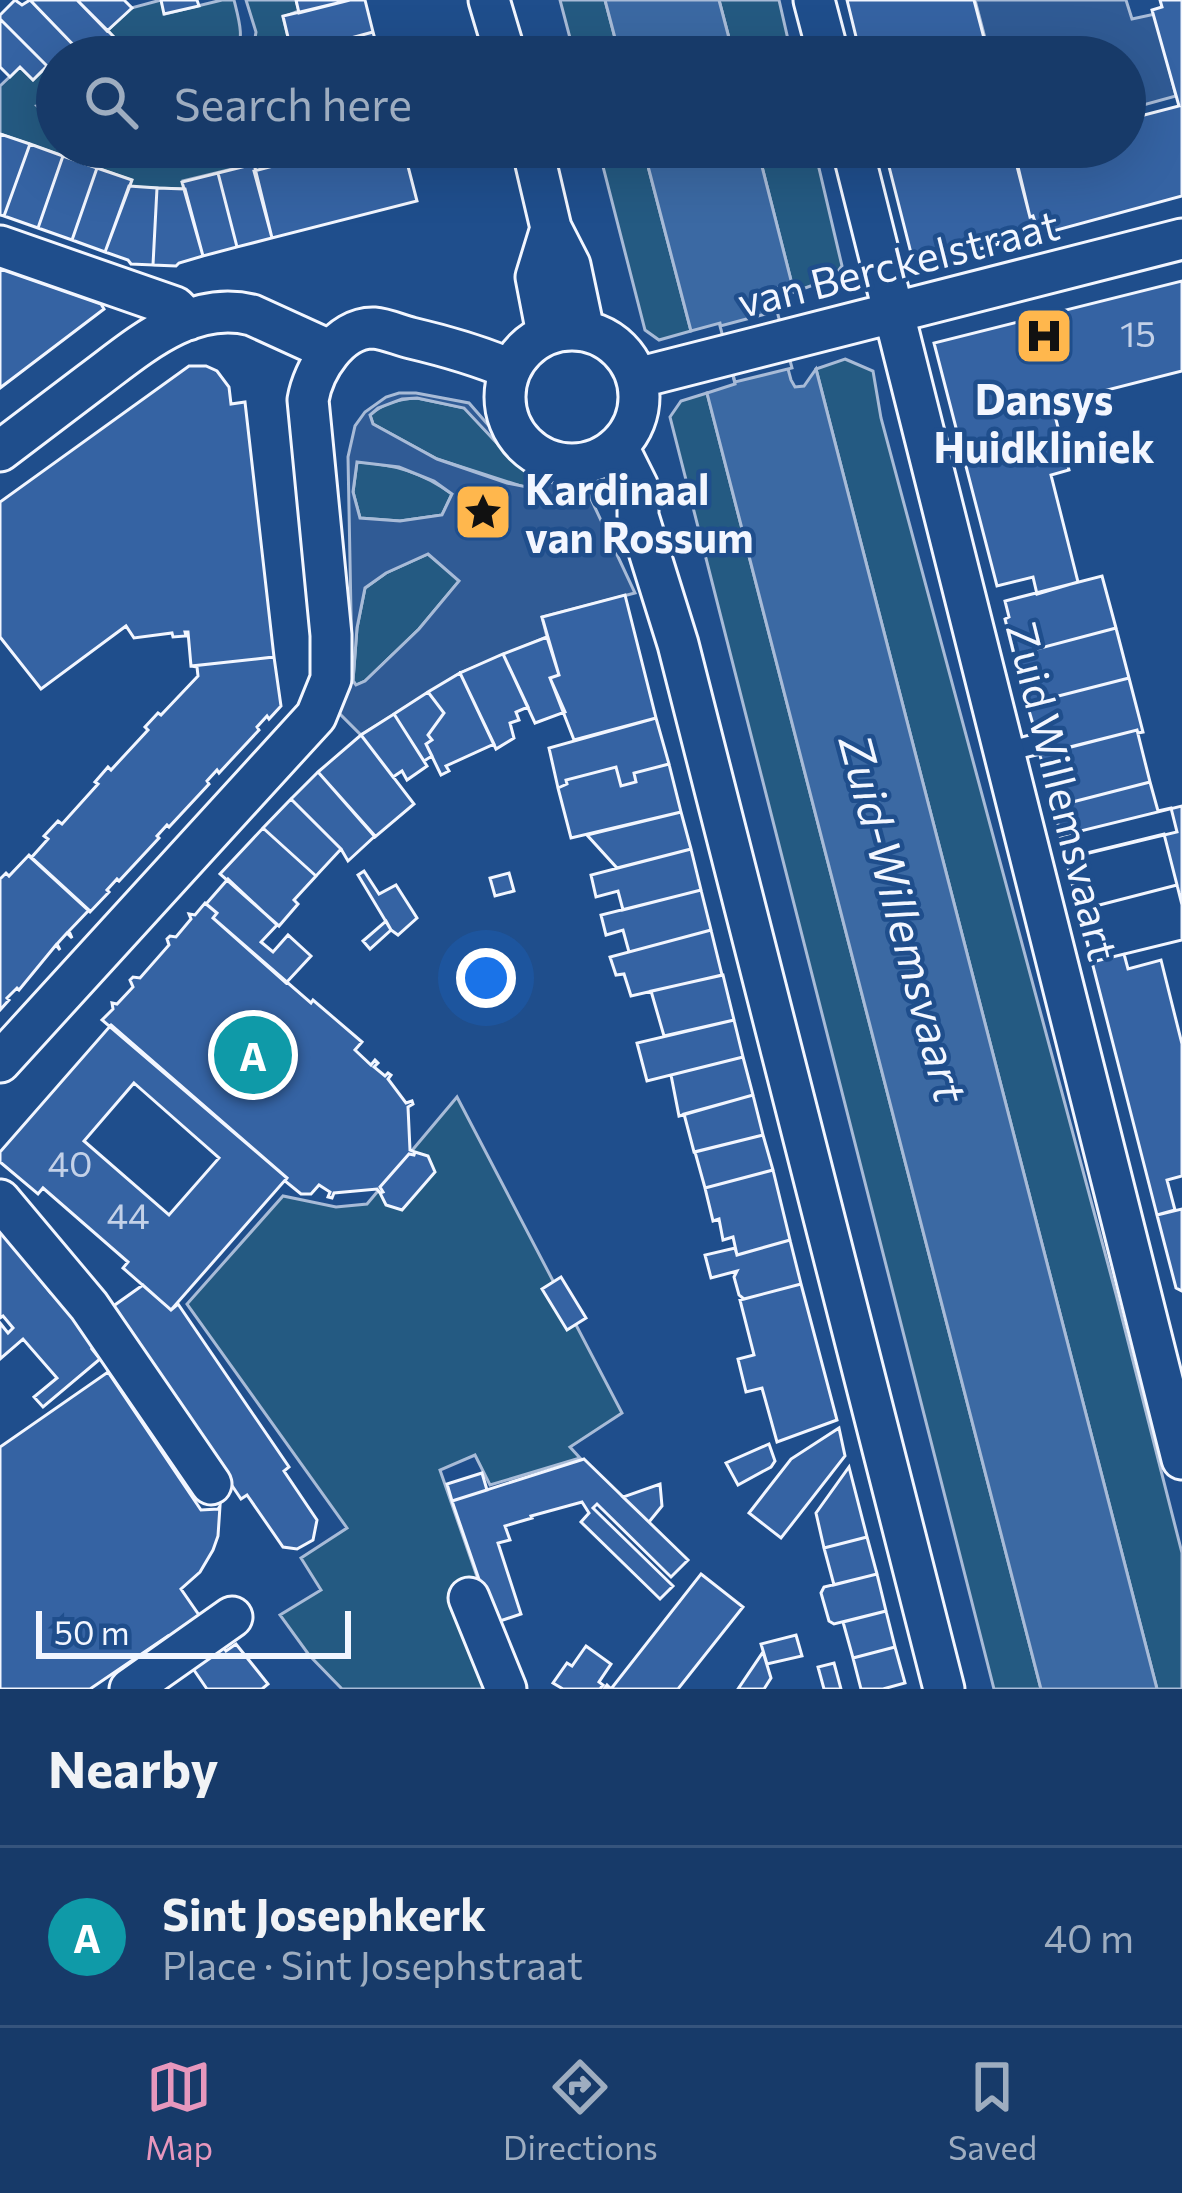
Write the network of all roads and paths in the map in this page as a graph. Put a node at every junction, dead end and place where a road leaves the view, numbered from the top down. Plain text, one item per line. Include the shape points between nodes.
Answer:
1 (489, 0) edge
2 (814, 0) edge
3 (500, 36) edge
4 (823, 36) edge
5 (537, 168) edge
6 (857, 168) edge
7 (1182, 239) edge
8 (0, 246) edge
9 (895, 312) junction
10 (188, 320) junction
11 (565, 333) junction
12 (332, 351) junction
13 (510, 369) junction
14 (637, 378) junction
15 (0, 451) edge
16 (607, 454) junction
17 (0, 1062) edge
18 (0, 1200) edge
19 (1165, 1326) edge
20 (1182, 1459) edge
21 (211, 1484) dead end
22 (469, 1598) dead end
23 (232, 1617) dead end
24 (130, 1689) edge
25 (506, 1689) edge
26 (944, 1689) edge

1 - 3 street
2 - 4 street
5 - 11 street via 570,266
6 - 9 street, Zuid Willemsvaart
7 - 9 street, van Berckelstraat
8 - 10 street via 176,308
9 - 14 street, van Berckelstraat
9 - 19 street, Zuid Willemsvaart via 1021,748
10 - 12 street via 238,311
10 - 15 street via 155,335
11 - 13 street via 532,343
11 - 14 street via 602,336
12 - 13 street via 374,328
12 - 17 street via 308,400 331,679 316,716
13 - 16 street via 506,414 531,451 573,465
14 - 16 street via 638,415
16 - 26 street via 638,487 638,516 684,667
18 - 21 street via 88,1306
19 - 20 street, Zuid Willemsvaart
22 - 25 street
23 - 24 street

